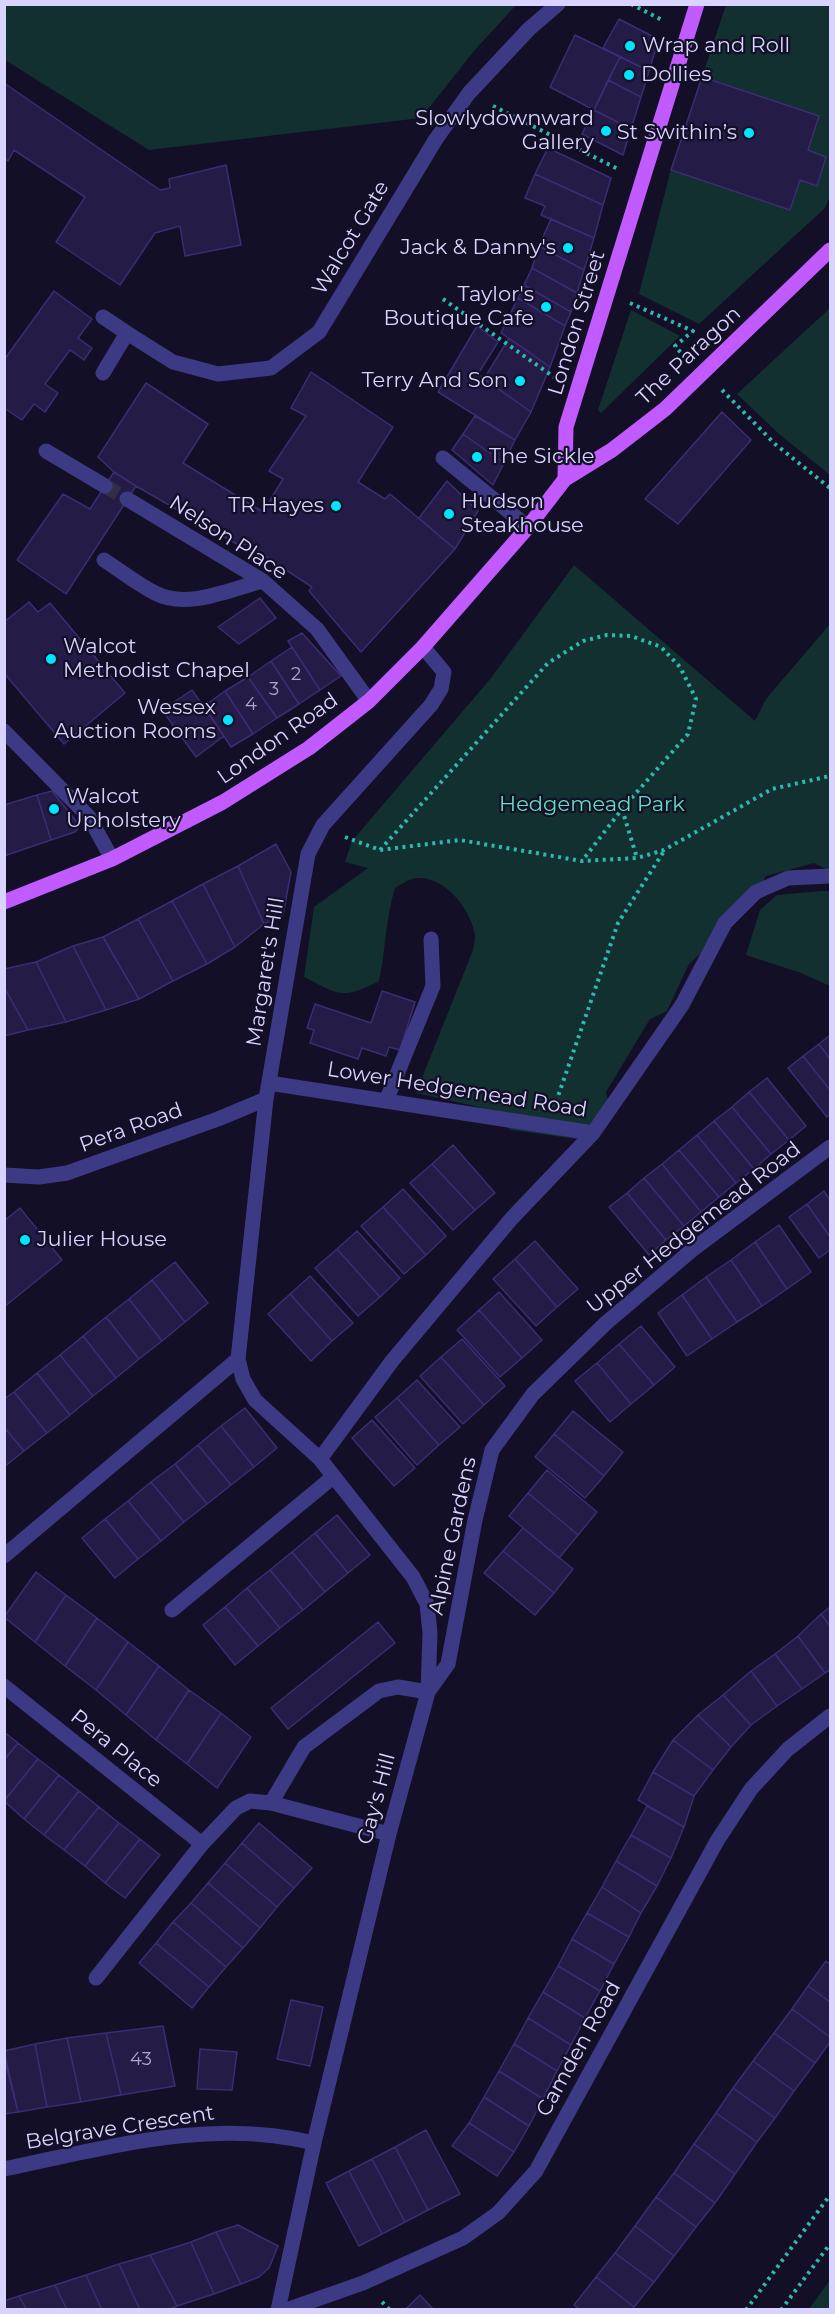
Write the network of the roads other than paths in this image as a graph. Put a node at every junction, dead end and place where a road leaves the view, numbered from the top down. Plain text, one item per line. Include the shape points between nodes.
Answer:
1 (558, 4) edge
2 (697, 4) edge
3 (831, 250) edge
4 (104, 317) dead end
5 (128, 333) junction
6 (103, 373) dead end
7 (46, 451) dead end
8 (443, 458) dead end
9 (565, 479) junction
10 (105, 486) tunnel mouth
11 (128, 500) tunnel mouth
12 (528, 527) junction
13 (104, 560) dead end
14 (263, 581) junction
15 (423, 647) junction
16 (369, 700) junction
17 (4, 731) edge
18 (112, 859) junction
19 (831, 876) edge
20 (4, 902) edge
21 (431, 939) dead end
22 (269, 1083) junction
23 (266, 1099) junction
24 (386, 1101) junction
25 (593, 1134) junction
26 (831, 1147) edge
27 (4, 1175) edge
28 (238, 1359) junction
29 (533, 1394) joint
30 (320, 1459) junction
31 (333, 1478) junction
32 (4, 1556) edge
33 (172, 1610) dead end
34 (4, 1686) edge
35 (428, 1692) junction
36 (831, 1716) edge
37 (271, 1803) junction
38 (389, 1834) junction
39 (202, 1844) junction
40 (96, 1978) dead end
41 (314, 2143) junction
42 (4, 2169) edge
43 (278, 2310) edge
44 (286, 2310) edge

1 - 5 street, Walcot Gate via 469,93 436,138 319,332 271,368 218,374 174,362
2 - 9 main road, London Street via 566,427
3 - 9 main road, The Paragon via 665,409 612,450
4 - 5 street, Walcot Gate
5 - 6 street
7 - 10 street
8 - 12 street
9 - 12 main road, London Road
11 - 14 street, Nelson Place
12 - 15 main road, London Road
13 - 14 street via 156,594 181,599 206,598
14 - 16 street, Nelson Place via 317,629
15 - 16 main road, London Road
15 - 22 street, Margaret's Hill via 444,672 441,689 431,705 322,825 308,854
16 - 18 main road, London Road via 309,748 223,802
17 - 18 street via 89,817
18 - 20 main road, London Road
19 - 25 street, Lower Hedgemead Road via 788,878 767,887 756,892 725,923 682,1005
21 - 24 street via 433,986
22 - 23 street, Margaret's Hill
22 - 24 street, Lower Hedgemead Road
23 - 27 street, Pera Road via 68,1173 39,1177
23 - 28 street, Margaret's Hill
24 - 25 street, Lower Hedgemead Road
25 - 30 street via 512,1218 399,1352
26 - 29 street, Upper Hedgemead Road via 692,1251 606,1323
28 - 30 street, Gay's Hill via 243,1379 255,1400
28 - 32 street
29 - 35 street, Alpine Gardens via 492,1450 448,1664
30 - 31 street, Gay's Hill
31 - 33 street
31 - 35 street, Gay's Hill via 413,1577 427,1604
34 - 39 street, Pera Place
35 - 37 street via 398,1687 379,1691 304,1747
35 - 38 street, Gay's Hill
36 - 44 street, Camden Road via 788,1749 751,1789 717,1841 536,2171 498,2213 463,2238 363,2283
37 - 38 street
37 - 39 street via 250,1801 236,1808
38 - 41 street, Gay's Hill
39 - 40 street
41 - 42 street, Belgrave Crescent via 279,2134 228,2132 170,2137
41 - 43 street, Gay's Hill

